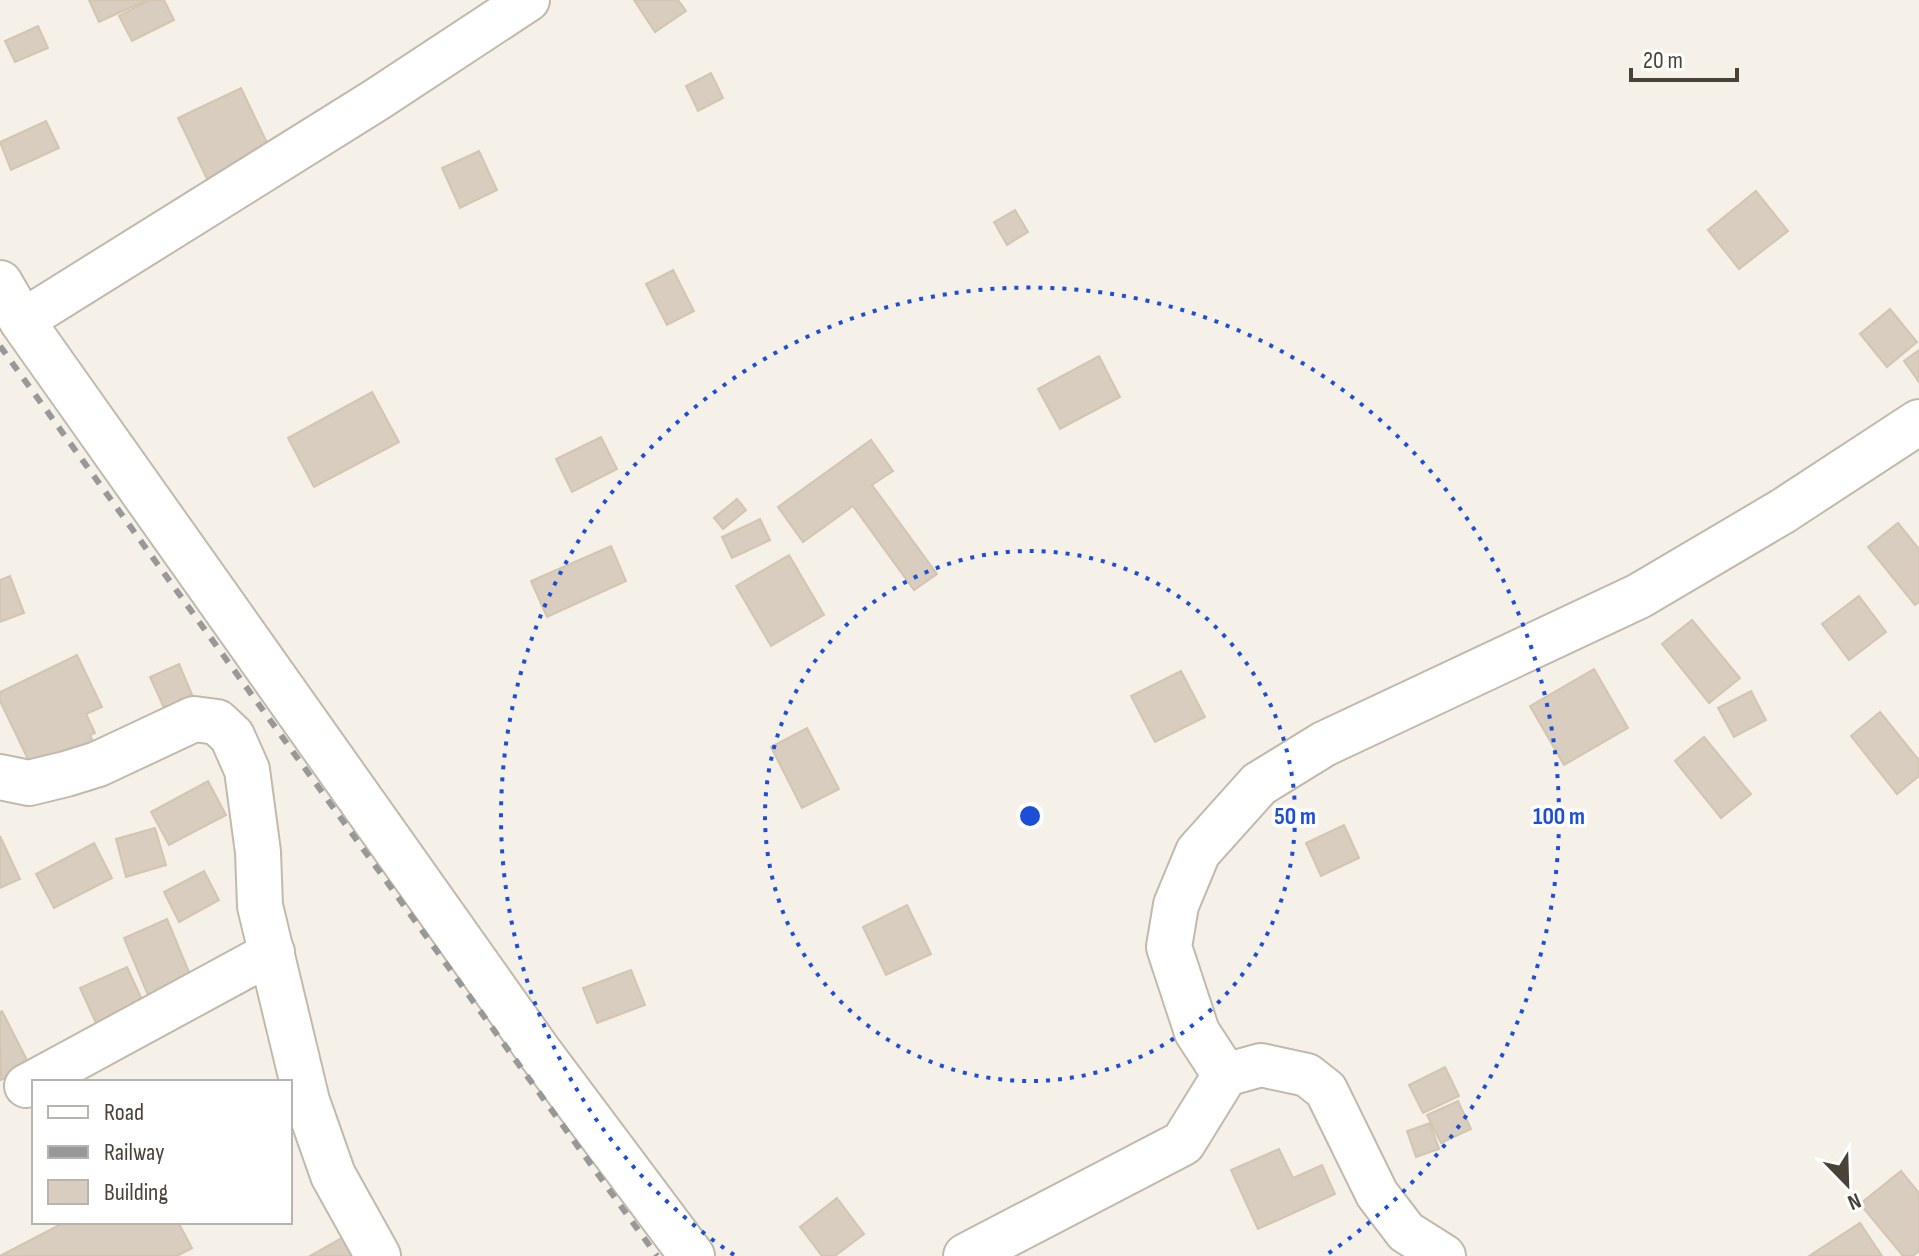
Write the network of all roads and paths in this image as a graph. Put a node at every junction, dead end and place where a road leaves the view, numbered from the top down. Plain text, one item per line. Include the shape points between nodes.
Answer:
1 (528, 0) edge
2 (0, 283) edge
3 (22, 321) junction
4 (1919, 422) edge
5 (0, 777) edge
6 (273, 952) junction
7 (1225, 1075) junction
8 (37, 1080) edge
9 (32, 1083) edge
10 (26, 1086) dead end
11 (378, 1256) edge
12 (692, 1256) edge
13 (966, 1256) edge
14 (1444, 1256) edge

1 - 3 street
2 - 3 street
3 - 12 street via 540,1053
4 - 7 street via 1639,596 1324,744 1259,784 1198,852 1176,905 1169,947 1197,1032
5 - 6 street via 29,783 66,774 194,719 217,722 232,736 247,770 260,906
6 - 8 street
6 - 11 street via 312,1116 333,1175
7 - 13 street via 1183,1143
7 - 14 street via 1261,1065 1307,1075 1326,1090 1377,1194 1406,1232
9 - 10 street

